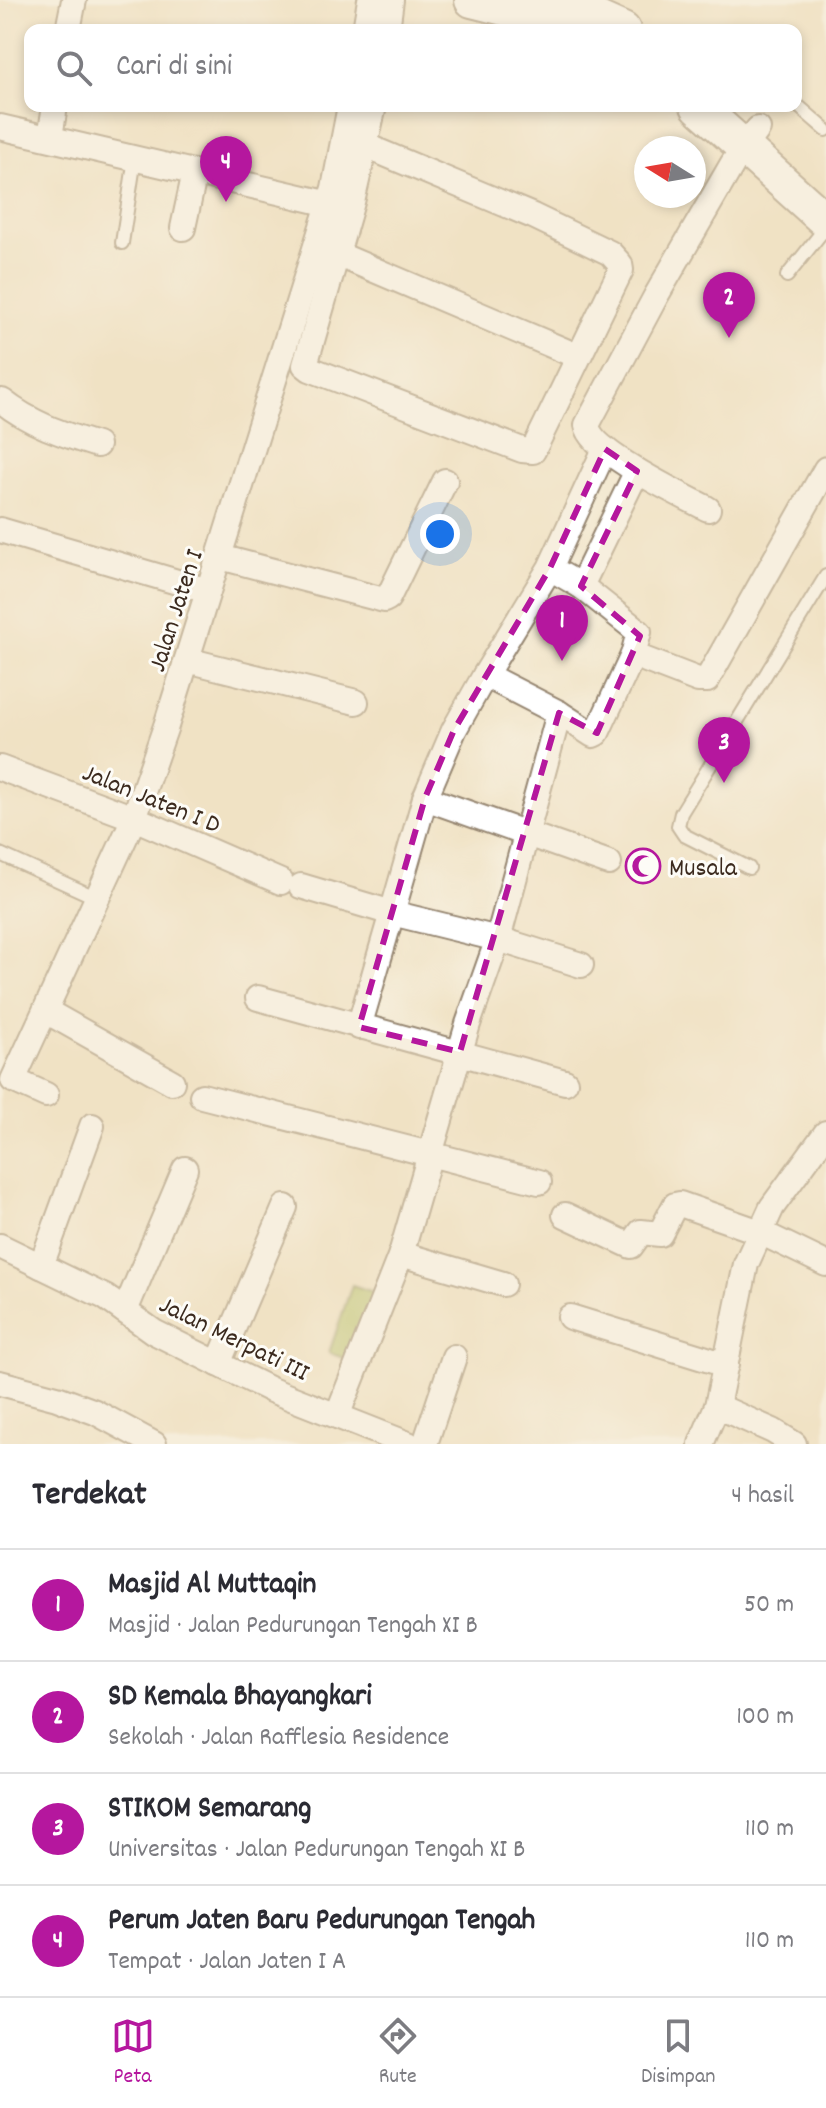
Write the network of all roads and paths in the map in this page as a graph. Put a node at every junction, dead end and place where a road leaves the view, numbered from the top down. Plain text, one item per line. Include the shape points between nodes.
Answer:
1 (74, 0) edge
2 (370, 0) edge
3 (391, 0) edge
4 (472, 0) edge
5 (567, 8) edge
6 (69, 24) edge
7 (366, 24) edge
8 (388, 24) edge
9 (608, 24) edge
10 (802, 109) edge
11 (54, 112) edge
12 (349, 112) edge
13 (373, 112) edge
14 (708, 112) edge
15 (735, 112) edge
16 (0, 127) edge
17 (826, 130) edge
18 (50, 137) junction
19 (751, 137) junction
20 (366, 146) junction
21 (135, 158) junction
22 (195, 172) junction
23 (826, 192) edge
24 (330, 204) junction
25 (826, 221) edge
26 (826, 227) edge
27 (183, 228) dead end
28 (122, 243) dead end
29 (337, 254) junction
30 (787, 276) dead end
31 (577, 356) junction
32 (1, 405) edge
33 (97, 445) dead end
34 (605, 449) junction
35 (826, 469) edge
36 (637, 471) junction
37 (445, 481) dead end
38 (708, 509) dead end
39 (0, 530) edge
40 (220, 557) junction
41 (550, 568) junction
42 (826, 576) edge
43 (581, 586) junction
44 (208, 591) junction
45 (633, 655) junction
46 (187, 660) junction
47 (485, 675) junction
48 (356, 702) dead end
49 (559, 713) junction
50 (0, 768) edge
51 (425, 798) junction
52 (134, 818) junction
53 (527, 832) junction
54 (0, 854) edge
55 (609, 863) dead end
56 (749, 868) dead end
57 (97, 898) junction
58 (392, 913) junction
59 (498, 939) junction
60 (581, 965) dead end
61 (258, 998) dead end
62 (46, 1011) junction
63 (359, 1027) junction
64 (460, 1052) junction
65 (7, 1081) edge
66 (172, 1082) dead end
67 (565, 1082) dead end
68 (46, 1095) dead end
69 (202, 1096) dead end
70 (92, 1126) dead end
71 (826, 1133) edge
72 (429, 1154) junction
73 (185, 1169) dead end
74 (539, 1182) dead end
75 (285, 1207) dead end
76 (565, 1215) dead end
77 (760, 1232) junction
78 (3, 1248) edge
79 (401, 1254) junction
80 (826, 1264) edge
81 (41, 1266) junction
82 (0, 1274) edge
83 (503, 1284) dead end
84 (125, 1311) junction
85 (570, 1317) dead end
86 (454, 1357) dead end
87 (218, 1364) junction
88 (726, 1365) junction
89 (0, 1383) edge
90 (717, 1406) junction
91 (337, 1416) junction
92 (154, 1444) edge
93 (408, 1444) edge
94 (425, 1444) edge
95 (701, 1444) edge
96 (794, 1444) edge

1 - 6 street
2 - 7 street
3 - 8 street
4 - 5 main road via 532,15
5 - 9 main road
10 - 17 lane
11 - 18 street
12 - 24 street, Jalan Jaten I
13 - 20 street
14 - 19 main road
15 - 19 main road
16 - 18 street
18 - 21 street
19 - 23 main road
19 - 25 main road
19 - 34 street via 587,425
20 - 29 street
20 - 31 street via 610,253 621,270
21 - 22 street
21 - 28 lane
22 - 24 street
22 - 27 street
24 - 40 street, Jalan Jaten I
26 - 30 lane
29 - 31 street
29 - 31 street via 305,356 310,369 529,451 536,447
32 - 33 street via 50,430
34 - 36 street
34 - 41 street
35 - 45 street via 707,680
36 - 38 street
36 - 43 street
37 - 40 street via 384,600
39 - 44 street
40 - 44 street, Jalan Jaten I
41 - 43 street
41 - 47 street
42 - 56 lane via 681,813 678,826 684,835
43 - 45 street via 639,632
44 - 46 street, Jalan Jaten I
45 - 49 street via 597,733 589,734
46 - 48 street
46 - 52 street, Jalan Jaten I
47 - 49 street
47 - 51 street
49 - 53 street
50 - 52 street, Jalan Jaten I D
51 - 53 street
51 - 58 street
52 - 57 street, Jalan Jaten I
52 - 58 street, Jalan Jaten I D via 291,884
53 - 55 street
53 - 59 street
54 - 57 lane
57 - 62 street, Jalan Jaten I
58 - 59 street, Jalan Jaten I D
58 - 63 street
59 - 60 street, Jalan Jaten I D
59 - 64 street
61 - 63 street
62 - 65 street, Jalan Jaten I
62 - 66 street
63 - 64 street
64 - 67 street
64 - 72 street
65 - 68 street, Jalan Jaten I
69 - 72 street
70 - 81 street
71 - 77 street
72 - 74 street
72 - 79 street
73 - 84 street
75 - 87 street
76 - 77 street via 629,1246 641,1232 660,1234 677,1204
77 - 80 street
77 - 88 street via 746,1264
78 - 81 street, Jalan Merpati III
78 - 82 street
79 - 83 street
79 - 91 street
81 - 84 street, Jalan Merpati III
84 - 87 street, Jalan Merpati III
85 - 88 street
86 - 94 street
87 - 91 street, Jalan Merpati III
88 - 90 street
89 - 92 street via 95,1412
90 - 95 street
90 - 96 street
91 - 93 street, Jalan Merpati III

